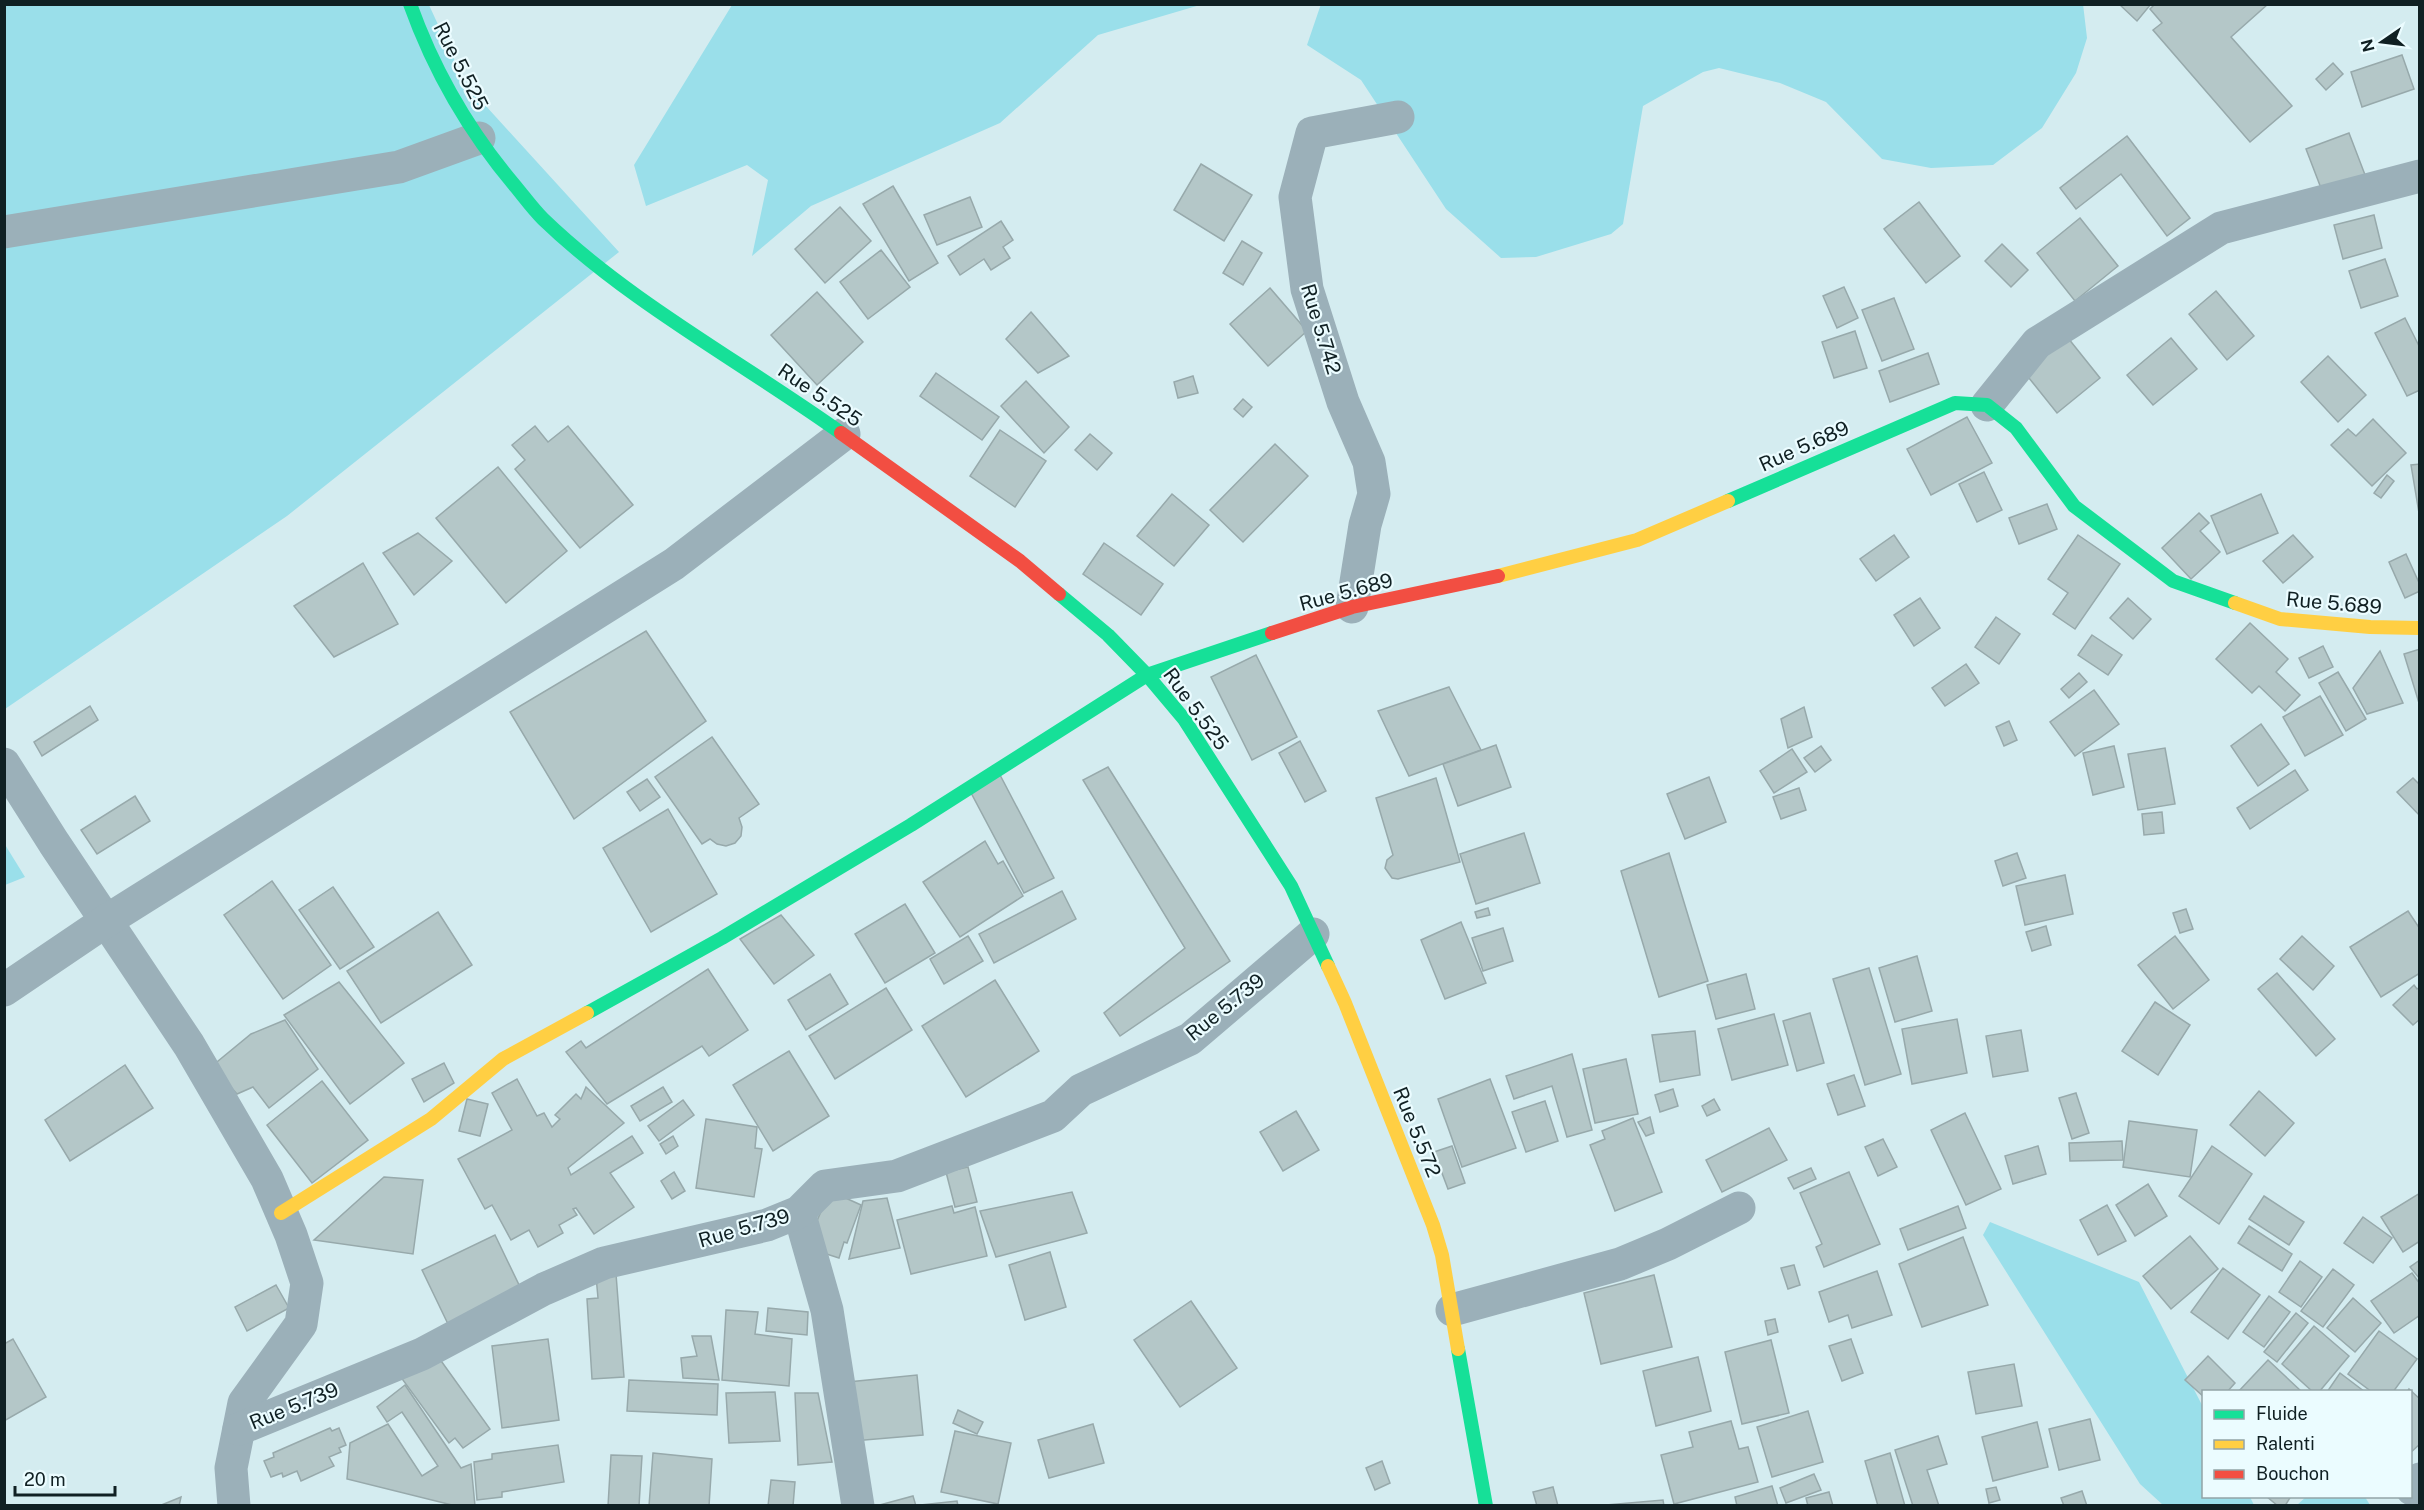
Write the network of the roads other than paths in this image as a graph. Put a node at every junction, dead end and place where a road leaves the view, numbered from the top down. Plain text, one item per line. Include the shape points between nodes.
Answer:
1 (410, 4) edge
2 (1398, 117) dead end
3 (479, 138) junction
4 (2420, 176) edge
5 (4, 232) edge
6 (1987, 405) junction
7 (844, 434) junction
8 (1352, 607) junction
9 (2420, 628) edge
10 (1148, 675) junction
11 (4, 764) edge
12 (1235, 800) joint
13 (106, 921) junction
14 (1313, 934) junction
15 (4, 990) edge
16 (1739, 1208) dead end
17 (799, 1212) junction
18 (281, 1213) junction
19 (1452, 1310) junction
20 (239, 1429) junction
21 (1484, 1505) edge
22 (234, 1506) edge
23 (858, 1506) edge

1 - 3 street, Rue 5.525 via 423,40 459,110
2 - 8 street, Rue 5.742 via 1312,133 1295,197 1307,289 1343,402 1369,462 1374,494
3 - 5 street via 399,167
3 - 7 street, Rue 5.525 via 543,218 605,271
4 - 6 street via 2221,228 2037,343
6 - 8 street, Rue 5.689 via 1955,403 1637,540
6 - 9 street, Rue 5.689 via 2016,428 2074,506 2173,581 2280,619
7 - 10 street, Rue 5.525 via 1020,561 1108,635
7 - 13 street via 674,564
8 - 10 street, Rue 5.689
10 - 12 street, Rue 5.525 via 1184,719
10 - 18 street, Rue 5.689 via 911,825 732,932 503,1059 431,1119
11 - 13 street
12 - 14 street, Rue 5.572 via 1291,886
13 - 15 street
13 - 18 street via 189,1045 267,1179
14 - 17 street, Rue 5.739 via 1190,1039 1081,1090 1053,1116 897,1176 825,1186
14 - 19 street, Rue 5.572 via 1345,1003 1433,1225
16 - 19 street via 1620,1264
17 - 20 street, Rue 5.739 via 767,1225 604,1263 544,1289 422,1354
17 - 23 street via 827,1310
18 - 20 street via 307,1282 301,1324 244,1403
19 - 21 street, Rue 5.572
20 - 22 street via 231,1468

